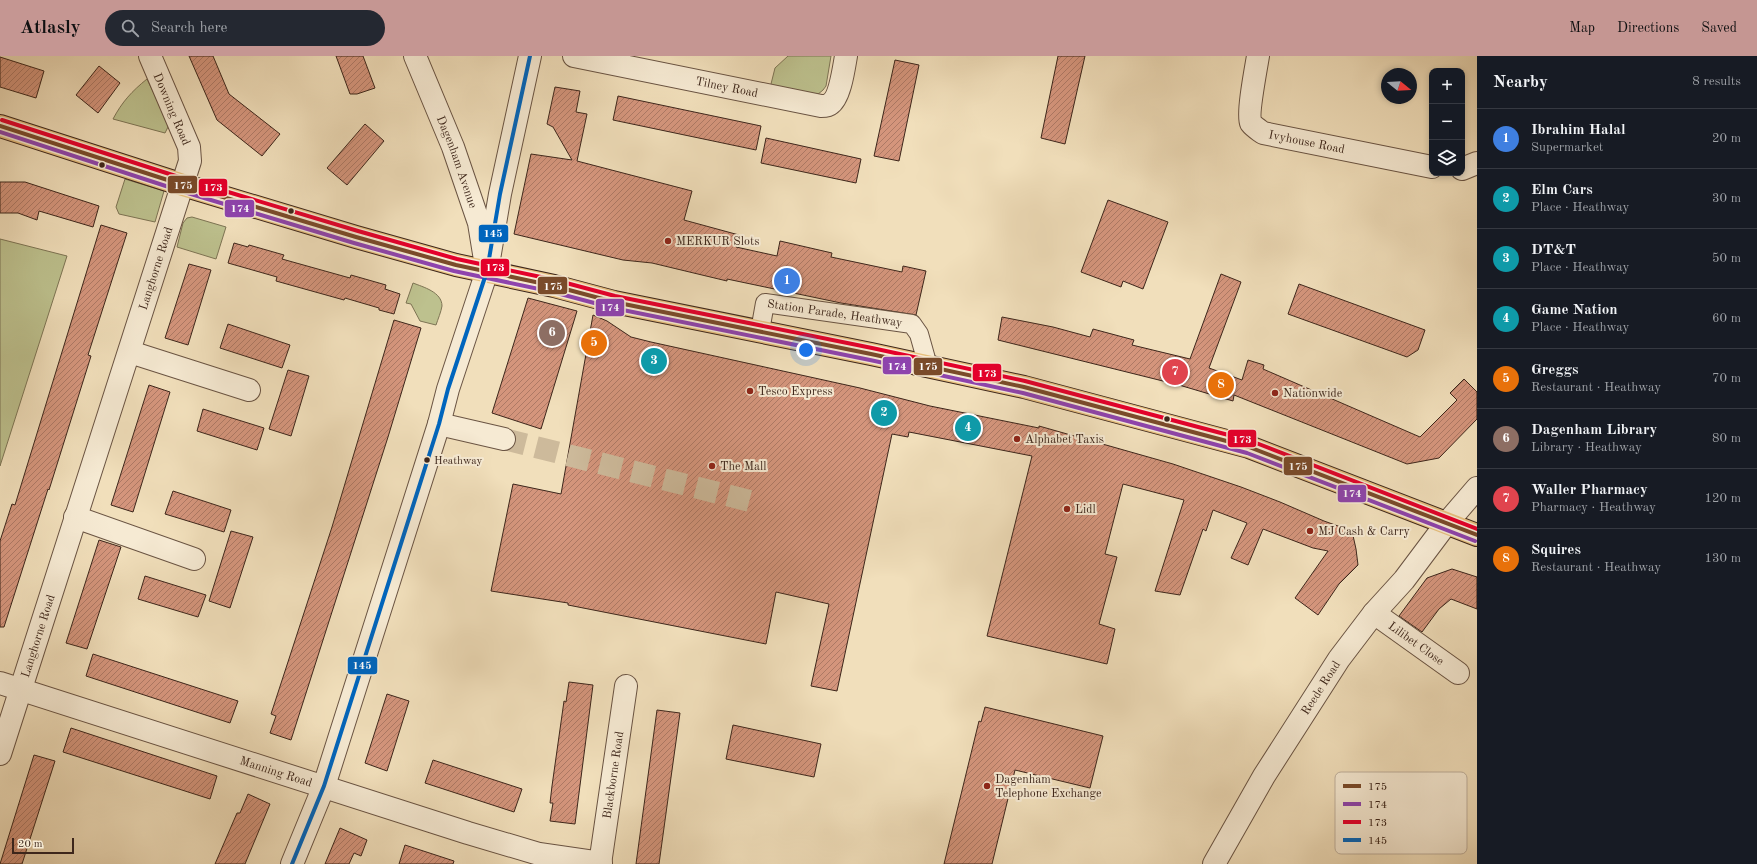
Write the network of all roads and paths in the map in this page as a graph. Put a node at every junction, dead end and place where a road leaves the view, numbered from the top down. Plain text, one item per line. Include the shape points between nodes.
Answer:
1 (150, 56) edge
2 (415, 56) edge
3 (530, 56) edge
4 (574, 56) edge
5 (846, 56) edge
6 (1258, 56) edge
7 (0, 126) edge
8 (1477, 163) edge
9 (1429, 166) edge
10 (1465, 168) edge
11 (183, 185) junction
12 (487, 271) junction
13 (760, 331) junction
14 (130, 352) junction
15 (928, 366) junction
16 (249, 390) dead end
17 (439, 424) junction
18 (504, 439) tunnel mouth
19 (1477, 488) edge
20 (75, 517) junction
21 (1446, 524) junction
22 (1477, 535) edge
23 (194, 559) dead end
24 (1374, 613) junction
25 (1458, 673) dead end
26 (0, 683) edge
27 (626, 686) dead end
28 (21, 689) junction
29 (0, 754) edge
30 (324, 786) junction
31 (600, 863) edge
32 (292, 864) edge
33 (1214, 864) edge

1 - 11 street, Downing Road via 189,147 190,161
2 - 12 street, Dagenham Avenue via 453,146 479,222
3 - 12 street via 496,213
4 - 5 street, Tilney Road via 821,106 830,105 833,101 840,84
6 - 9 street, Ivyhouse Road via 1250,110 1250,122 1256,129
7 - 11 main road
8 - 10 street
11 - 12 main road via 356,237
11 - 14 street, Langhorne Road
12 - 13 main road via 614,302
12 - 17 street
13 - 15 main road
13 - 15 street, Station Parade, Heathway via 765,303 912,324 919,334
14 - 16 street
14 - 20 street, Langhorne Road
15 - 21 main road via 1110,409 1249,447
17 - 18 street
17 - 30 street
19 - 21 street, Reede Road
20 - 23 street
20 - 28 street, Langhorne Road
21 - 22 main road
21 - 24 street, Reede Road via 1404,580
24 - 25 street, Lilibet Close
24 - 33 street, Reede Road via 1339,659 1272,763
26 - 28 street, Manning Road
27 - 31 street, Blackborne Road
28 - 29 street, Langhorne Road
28 - 30 street, Manning Road
30 - 31 street, Manning Road via 468,834 539,854
30 - 32 street

